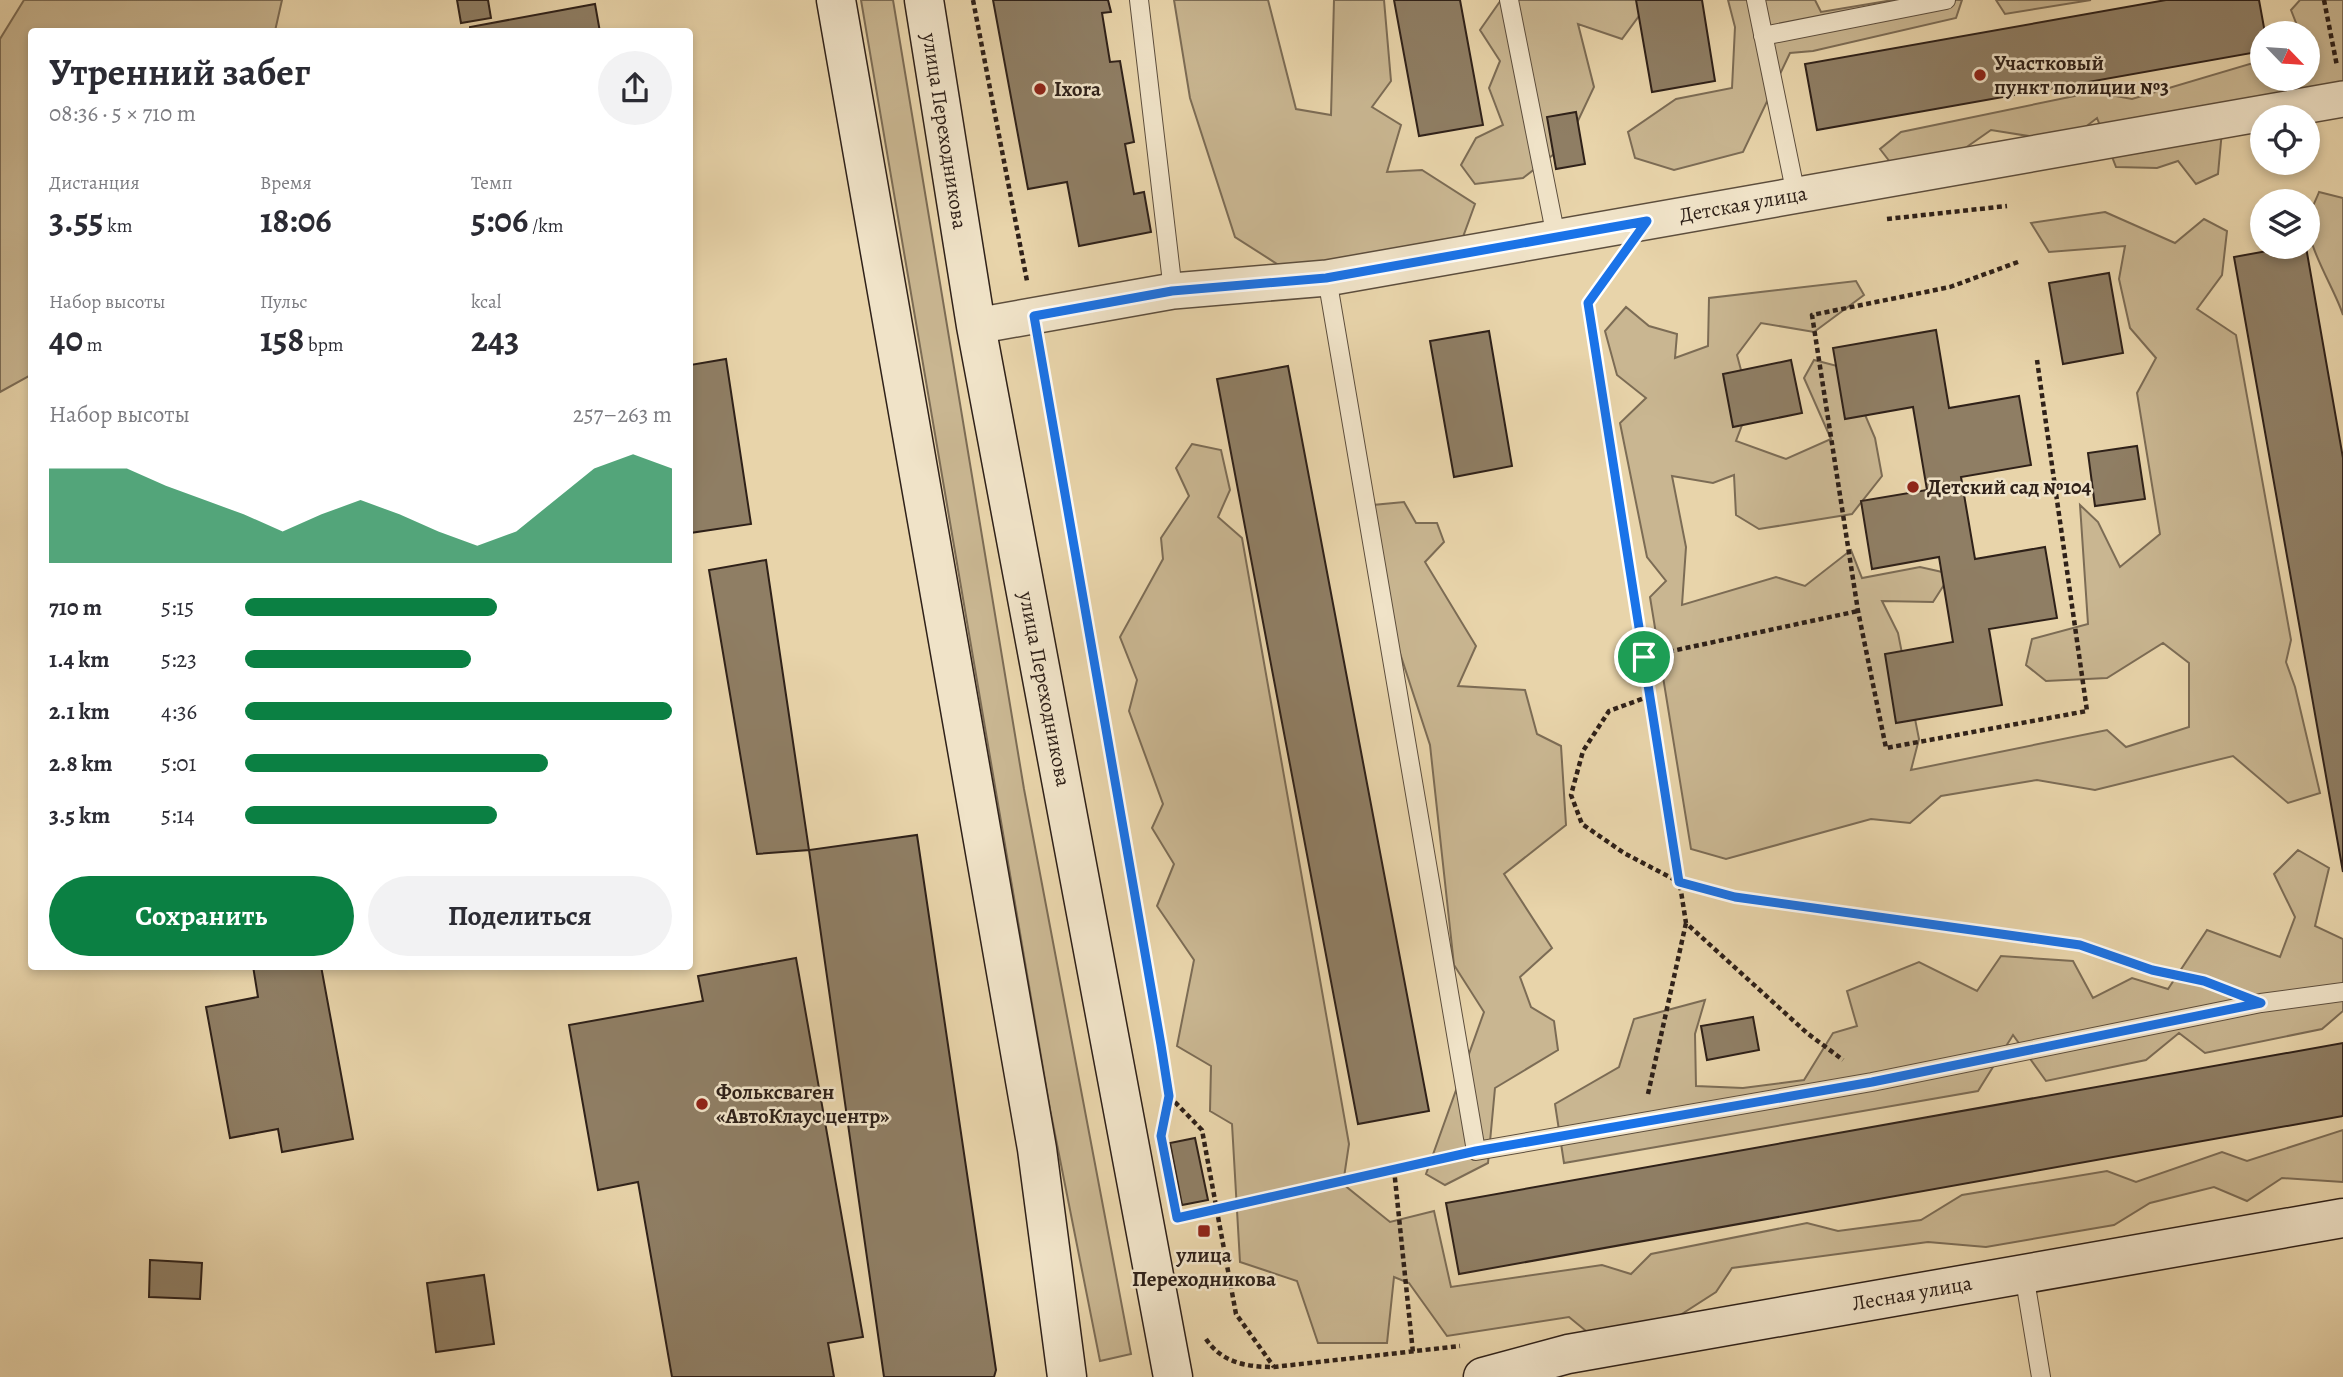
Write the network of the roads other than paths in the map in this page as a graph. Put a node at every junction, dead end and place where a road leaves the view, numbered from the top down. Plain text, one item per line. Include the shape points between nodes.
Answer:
1 (836, 0) edge
2 (924, 0) edge
3 (1139, 0) edge
4 (1509, 0) edge
5 (1756, 0) edge
6 (1946, 0) edge
7 (1763, 36) junction
8 (2340, 83) edge
9 (1796, 195) junction
10 (1556, 237) junction
11 (1326, 278) junction
12 (1172, 291) junction
13 (976, 326) junction
14 (2343, 992) edge
15 (2343, 1218) edge
16 (2024, 1274) junction
17 (1476, 1361) edge
18 (1570, 1365) edge
19 (1067, 1377) edge
20 (1173, 1377) edge
21 (2041, 1377) edge

1 - 19 main road via 1037,1149
2 - 13 main road, улица Переходникова
3 - 12 lane
4 - 10 lane
5 - 7 lane
6 - 7 lane
7 - 9 lane
8 - 9 street, Детская улица
9 - 10 street, Детская улица
10 - 11 street, Детская улица
11 - 12 street, Детская улица
11 - 14 lane via 1476,1151 1872,1082 2261,1003
12 - 13 street, Детская улица
13 - 20 main road, улица Переходникова
15 - 16 main road, Лесная улица
16 - 18 main road, Лесная улица
16 - 21 lane
17 - 18 main road, Лесная улица

